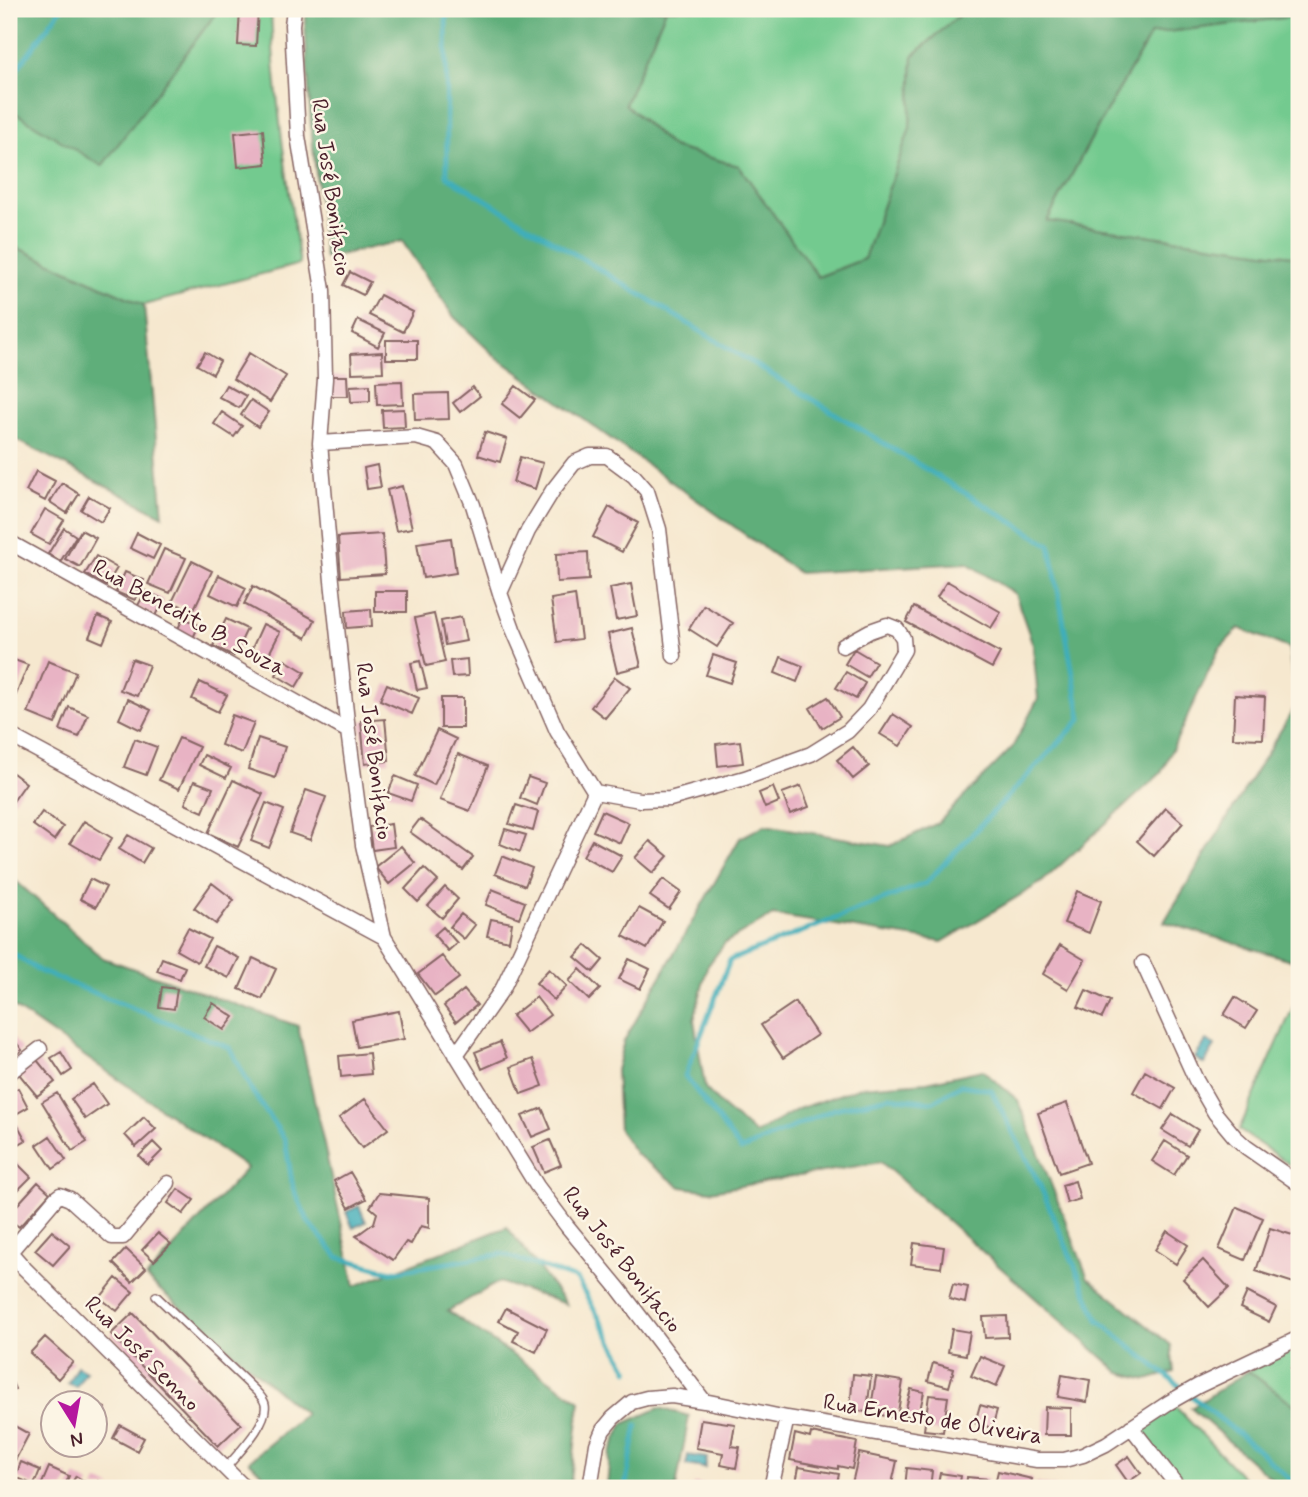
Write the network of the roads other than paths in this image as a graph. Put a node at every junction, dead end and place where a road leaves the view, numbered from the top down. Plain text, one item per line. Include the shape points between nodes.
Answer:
1 (294, 9) edge
2 (320, 443) junction
3 (9, 542) edge
4 (500, 593) junction
5 (843, 646) dead end
6 (674, 656) dead end
7 (348, 732) junction
8 (9, 735) edge
9 (595, 792) junction
10 (384, 937) junction
11 (1143, 963) dead end
12 (40, 1049) dead end
13 (456, 1055) junction
14 (9, 1073) edge
15 (168, 1183) dead end
16 (1299, 1184) edge
17 (9, 1251) edge
18 (156, 1296) dead end
19 (1299, 1338) edge
20 (704, 1401) junction
21 (787, 1418) junction
22 (1131, 1427) junction
23 (226, 1468) junction
24 (245, 1488) edge
25 (590, 1488) edge
26 (771, 1488) edge
27 (1179, 1488) edge

1 - 2 street, Rua José Bonifacio via 298,135 323,290 325,379
2 - 4 street via 416,437 437,443 456,464
2 - 7 street, Rua José Bonifacio
3 - 7 street, Rua Benedito B. Souza
4 - 6 street via 553,490 575,463 590,456 607,456 647,491 659,529
4 - 9 street via 557,731
5 - 9 street via 887,625 897,629 904,650 869,709 848,732 811,754 670,799 640,800
7 - 10 street, Rua José Bonifacio via 363,845
8 - 10 street
9 - 13 street via 503,988
10 - 13 street, Rua José Bonifacio
11 - 16 street via 1215,1113 1246,1147
12 - 14 street
13 - 20 street, Rua José Bonifacio via 537,1186
15 - 17 street via 119,1238 60,1195
17 - 23 street, Rua José Senno
18 - 23 lane via 264,1401 258,1428
19 - 22 street, Rua Ernesto de Oliveira via 1198,1386
20 - 21 street, Rua Ernesto de Oliveira
20 - 25 street, Rua Ernesto de Oliveira via 672,1396 632,1402 603,1430
21 - 22 street, Rua Ernesto de Oliveira via 1037,1460 1083,1455
21 - 26 street
22 - 27 street
23 - 24 street, Rua José Senno

